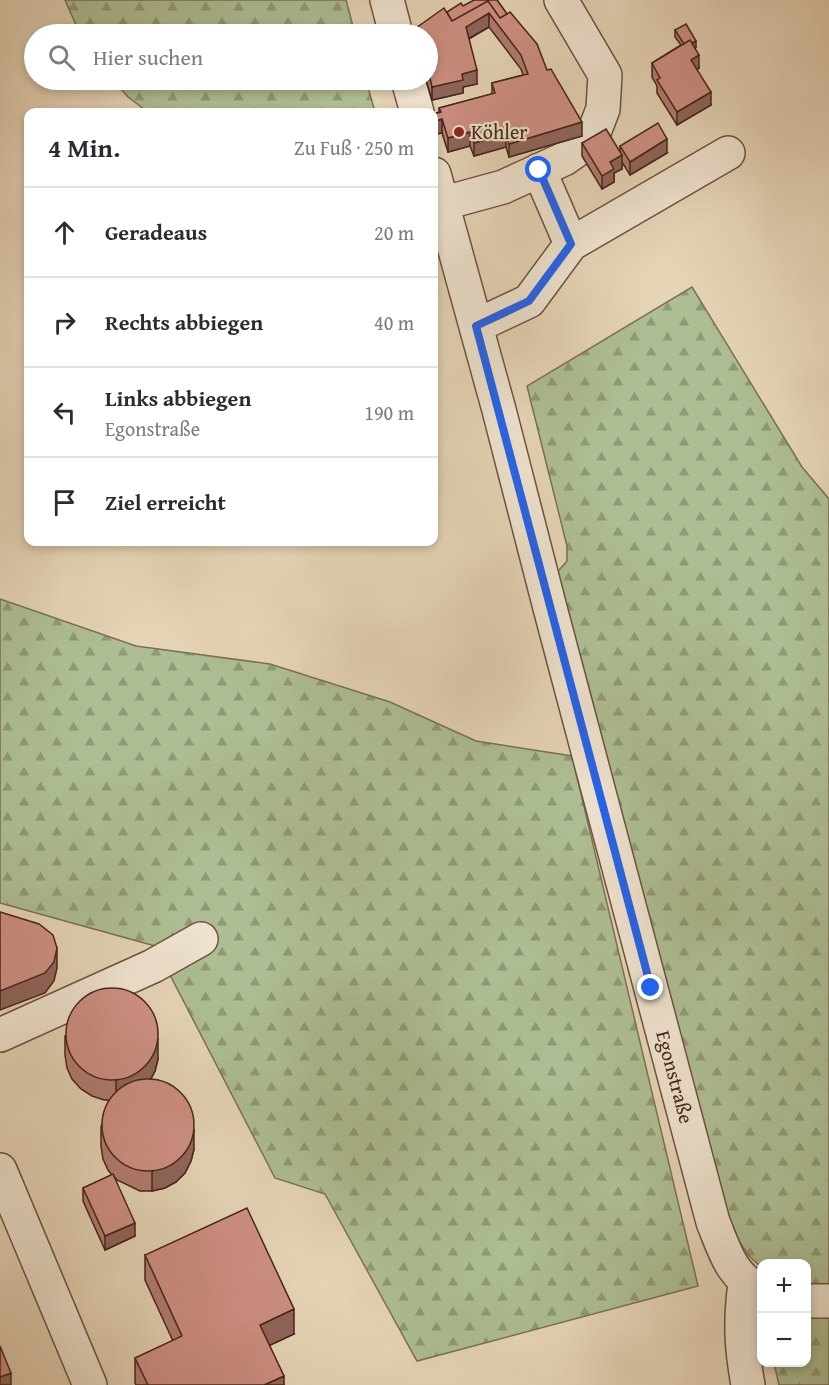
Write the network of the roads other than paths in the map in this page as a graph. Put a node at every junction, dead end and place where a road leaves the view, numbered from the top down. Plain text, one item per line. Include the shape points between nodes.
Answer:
1 (387, 0) edge
2 (561, 0) edge
3 (393, 24) edge
4 (411, 90) edge
5 (416, 108) edge
6 (728, 153) dead end
7 (539, 170) junction
8 (438, 189) edge
9 (438, 193) edge
10 (571, 244) junction
11 (476, 326) junction
12 (201, 939) dead end
13 (0, 1035) edge
14 (0, 1170) edge
15 (9, 1218) edge
16 (753, 1288) edge
17 (811, 1300) edge
18 (829, 1301) edge
19 (90, 1385) edge
20 (748, 1385) edge

1 - 3 street
2 - 7 street via 605,75 603,109 591,140
4 - 5 street
6 - 10 street
7 - 8 street via 503,187
7 - 10 street
9 - 11 street, Egonstraße
10 - 11 street via 529,301
11 - 16 street, Egonstraße via 713,1222 728,1260
12 - 13 street via 153,966
14 - 15 street
15 - 19 street
16 - 20 street, Egonstraße via 741,1316
17 - 18 street

